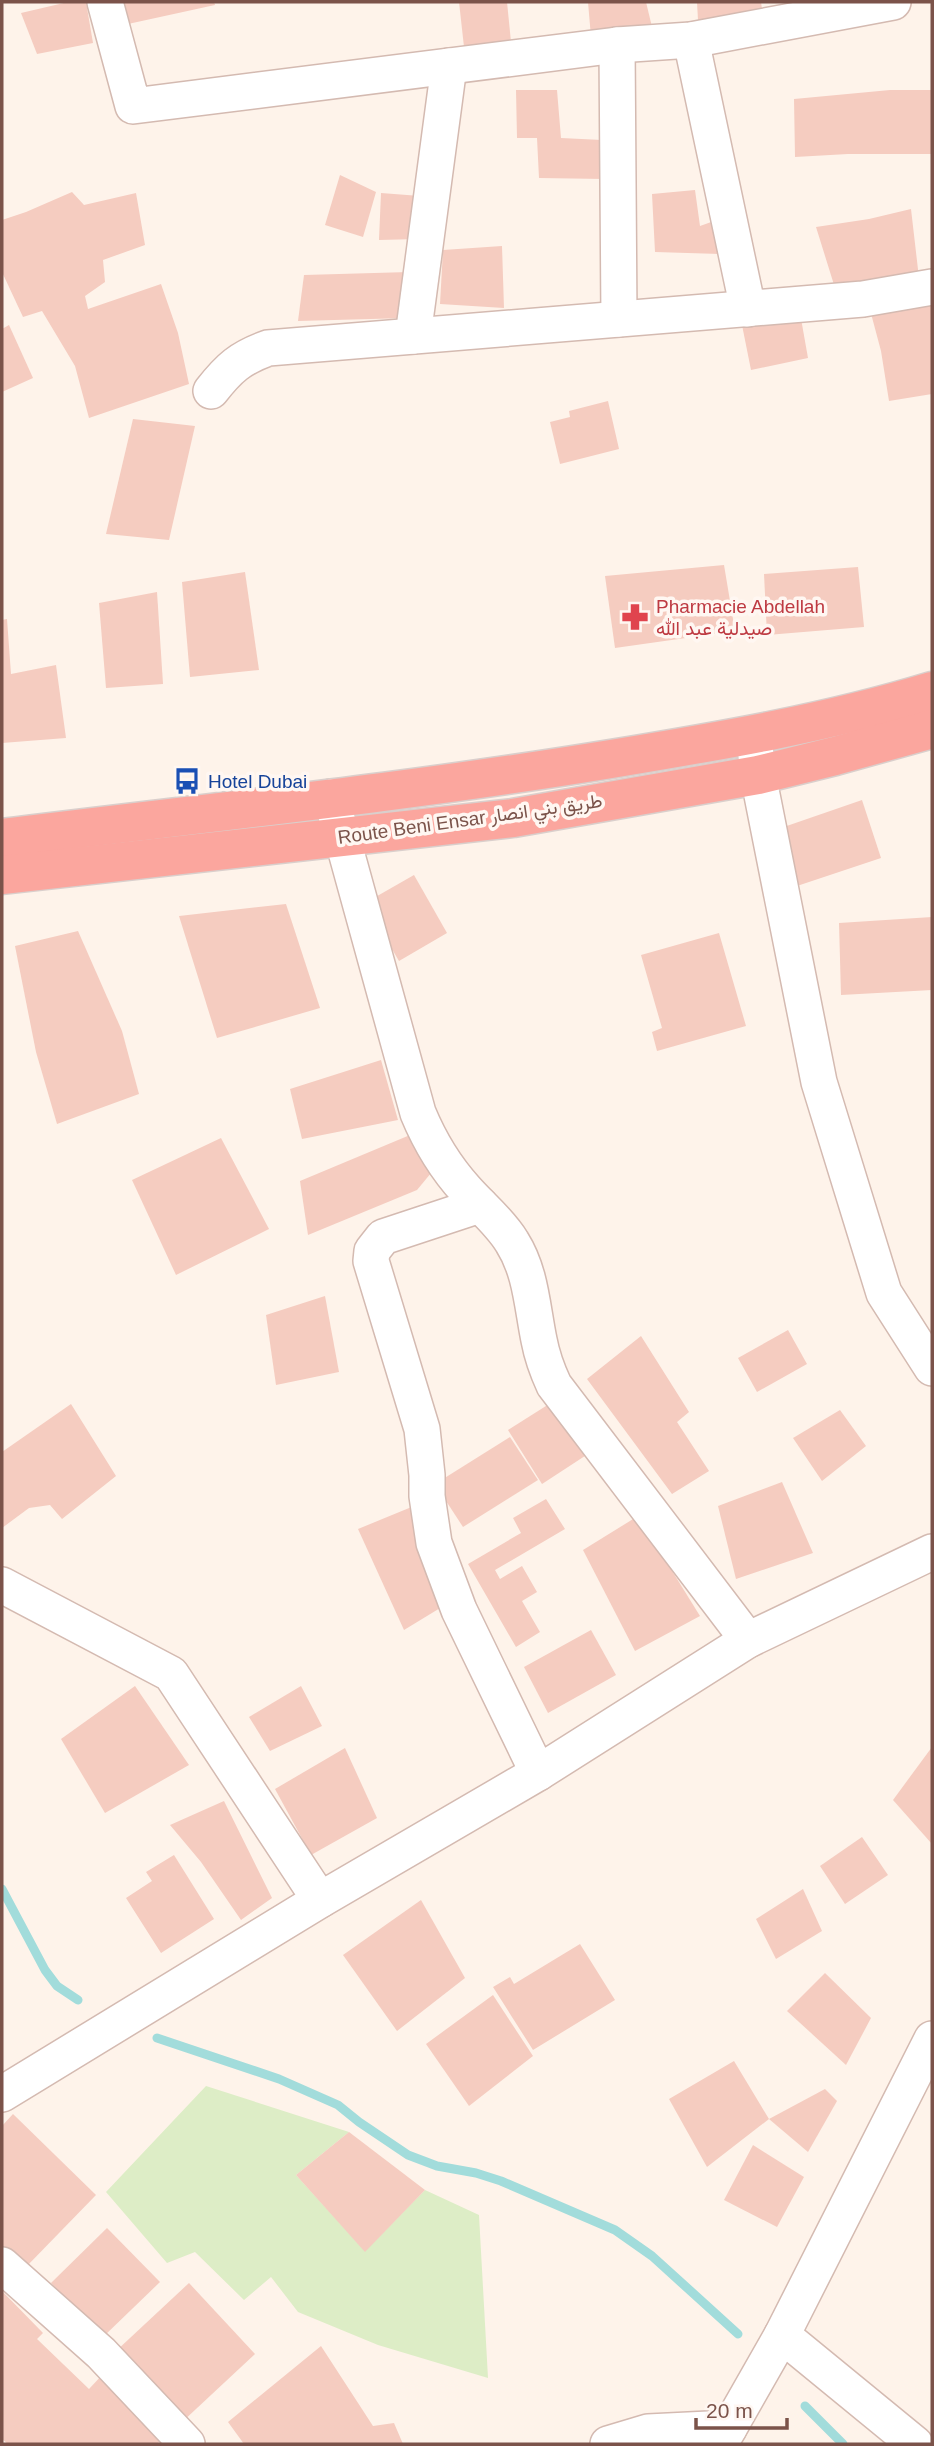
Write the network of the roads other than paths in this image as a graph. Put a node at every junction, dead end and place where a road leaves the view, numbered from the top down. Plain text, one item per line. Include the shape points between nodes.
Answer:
1 (105, 2) edge
2 (893, 2) edge
3 (691, 40) junction
4 (617, 45) junction
5 (450, 66) junction
6 (932, 287) edge
7 (748, 309) junction
8 (619, 319) junction
9 (413, 336) junction
10 (211, 391) dead end
11 (932, 691) edge
12 (932, 729) edge
13 (754, 736) junction
14 (758, 775) junction
15 (331, 797) junction
16 (342, 837) junction
17 (2, 838) edge
18 (2, 875) edge
19 (480, 1205) junction
20 (932, 1368) edge
21 (932, 1552) edge
22 (2, 1585) edge
23 (748, 1640) junction
24 (538, 1773) junction
25 (320, 1900) junction
26 (932, 2039) edge
27 (2, 2094) edge
28 (2, 2265) edge
29 (782, 2335) junction
30 (724, 2436) edge
31 (187, 2444) edge
32 (608, 2444) edge
33 (915, 2444) edge

1 - 5 street via 133,106
2 - 3 street
3 - 4 street
3 - 7 street
4 - 5 street
4 - 8 street
5 - 9 street
6 - 7 street via 863,299
7 - 8 street
8 - 9 street
9 - 10 street via 268,348 236,363
11 - 13 highway, Route Beni Ensar طريق بني انصار
12 - 14 highway, Route Beni Ensar طريق بني انصار
13 - 14 street
13 - 15 highway, Route Beni Ensar طريق بني انصار via 522,774
14 - 16 highway, Route Beni Ensar طريق بني انصار via 513,818
14 - 20 street via 819,1082 884,1293
15 - 16 street
15 - 17 highway, Route Beni Ensar طريق بني انصار
16 - 18 highway, Route Beni Ensar طريق بني انصار
16 - 19 street via 418,1113 439,1156
19 - 23 street via 512,1243 524,1266 544,1364 554,1385
19 - 24 street via 383,1237 372,1251 371,1261 422,1429 434,1543 459,1611
21 - 23 street
22 - 25 street via 171,1674
23 - 24 street
24 - 25 street
25 - 27 street
26 - 29 street
28 - 31 street via 102,2353
29 - 30 street
29 - 33 street
30 - 32 street via 648,2432

